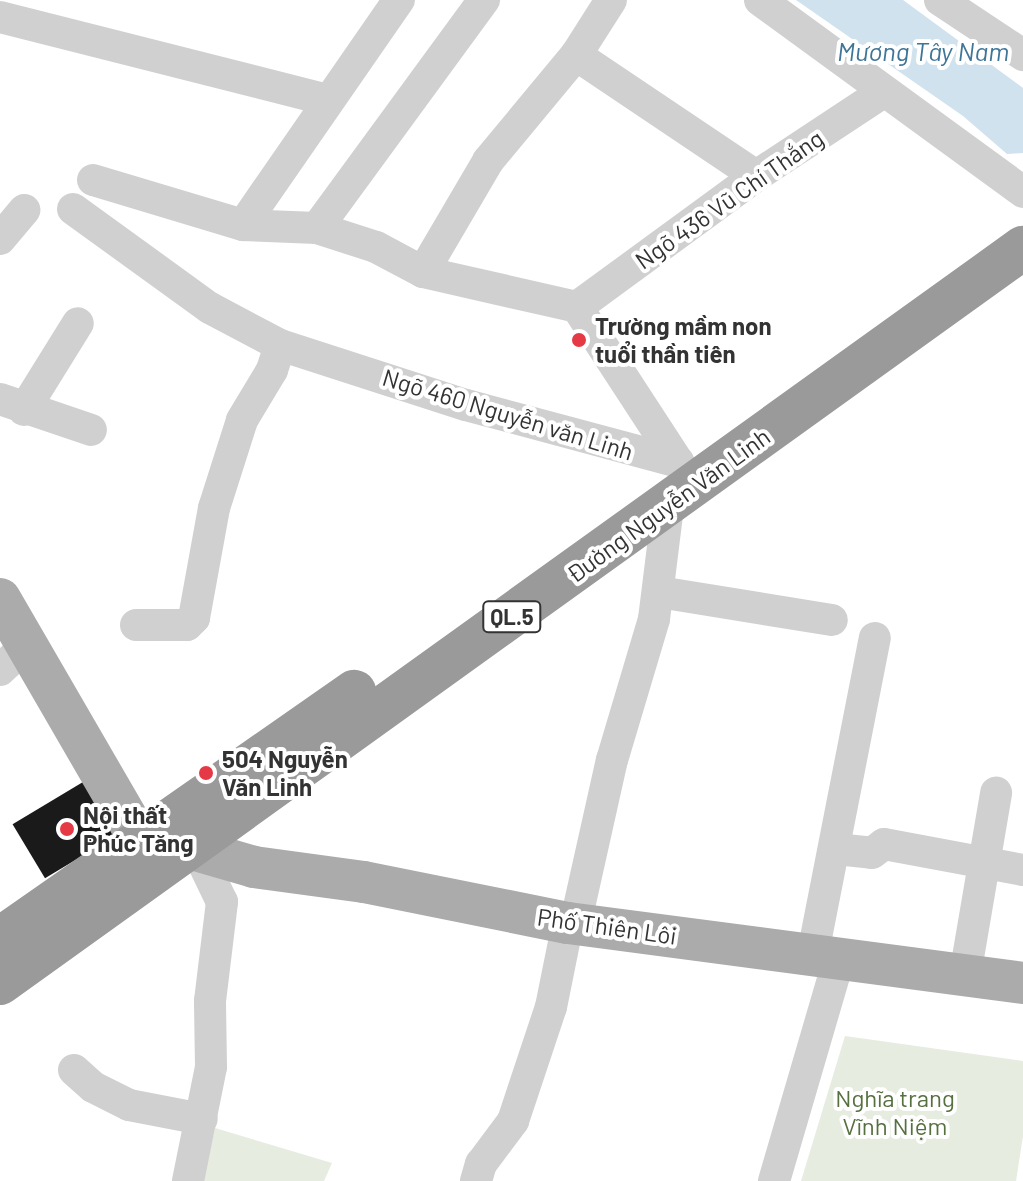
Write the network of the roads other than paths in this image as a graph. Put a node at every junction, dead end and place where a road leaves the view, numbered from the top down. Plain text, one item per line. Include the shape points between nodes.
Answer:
1 (399, 0) edge
2 (484, 0) edge
3 (611, 0) edge
4 (760, 0) edge
5 (940, 0) edge
6 (0, 17) edge
7 (576, 55) junction
8 (1023, 55) edge
9 (882, 93) junction
10 (329, 100) junction
11 (756, 176) junction
12 (93, 180) dead end
13 (1023, 192) edge
14 (73, 209) dead end
15 (24, 210) dead end
16 (1023, 214) edge
17 (243, 225) junction
18 (317, 228) junction
19 (0, 239) edge
20 (1023, 248) edge
21 (423, 272) junction
22 (577, 307) junction
23 (78, 323) dead end
24 (280, 345) junction
25 (12, 404) edge
26 (91, 430) dead end
27 (678, 462) junction
28 (668, 506) junction
29 (659, 592) junction
30 (0, 599) edge
31 (832, 620) dead end
32 (136, 625) dead end
33 (875, 638) dead end
34 (13, 658) edge
35 (996, 793) dead end
36 (151, 837) junction
37 (195, 846) junction
38 (836, 849) junction
39 (986, 863) junction
40 (1023, 870) edge
41 (572, 924) junction
42 (0, 939) edge
43 (827, 954) junction
44 (965, 975) junction
45 (0, 983) edge
46 (1023, 983) edge
47 (74, 1070) dead end
48 (202, 1119) junction
49 (188, 1181) edge
50 (476, 1181) edge
51 (774, 1181) edge

1 - 10 street
2 - 18 street
3 - 7 street
4 - 9 street
5 - 8 street
6 - 10 street
7 - 11 street
7 - 21 street via 488,161
9 - 11 street, Ngõ 436 Vũ Chí Thắng
9 - 13 street
10 - 17 street
11 - 22 street, Ngõ 436 Vũ Chí Thắng
12 - 17 street
14 - 24 street, Ngõ 460 Nguyễn văn Linh via 210,308
15 - 19 street
16 - 27 highway, Đường Nguyễn Văn Linh / QL.5
17 - 18 street
18 - 21 street via 376,247
20 - 28 highway, Đường Nguyễn Văn Linh / QL.5
21 - 22 street
22 - 27 street
23 - 25 street
24 - 27 street, Ngõ 460 Nguyễn văn Linh via 466,405
24 - 32 street via 272,370 242,420 214,508 194,618 187,625
25 - 26 street
27 - 36 highway, Đường Nguyễn Văn Linh / QL.5
28 - 29 street
28 - 37 highway, Đường Nguyễn Văn Linh / QL.5
29 - 31 street
29 - 41 street
30 - 34 main road
33 - 38 street
34 - 36 main road via 131,825
35 - 39 street
36 - 37 main road, Phố Thiên Lôi
36 - 42 highway, Đường Nguyễn Văn Linh / QL.5
37 - 41 main road, Phố Thiên Lôi via 254,867 364,882
37 - 45 highway, Đường Nguyễn Văn Linh / QL.5
37 - 48 street via 222,902 210,1001 211,1067
38 - 39 street via 872,853 884,844
38 - 43 street
39 - 40 street
39 - 44 street
41 - 43 main road, Phố Thiên Lôi
41 - 50 street via 513,1121 481,1164
43 - 44 main road, Phố Thiên Lôi
43 - 51 street
44 - 46 main road, Phố Thiên Lôi
47 - 48 street via 93,1087 129,1105
48 - 49 street

